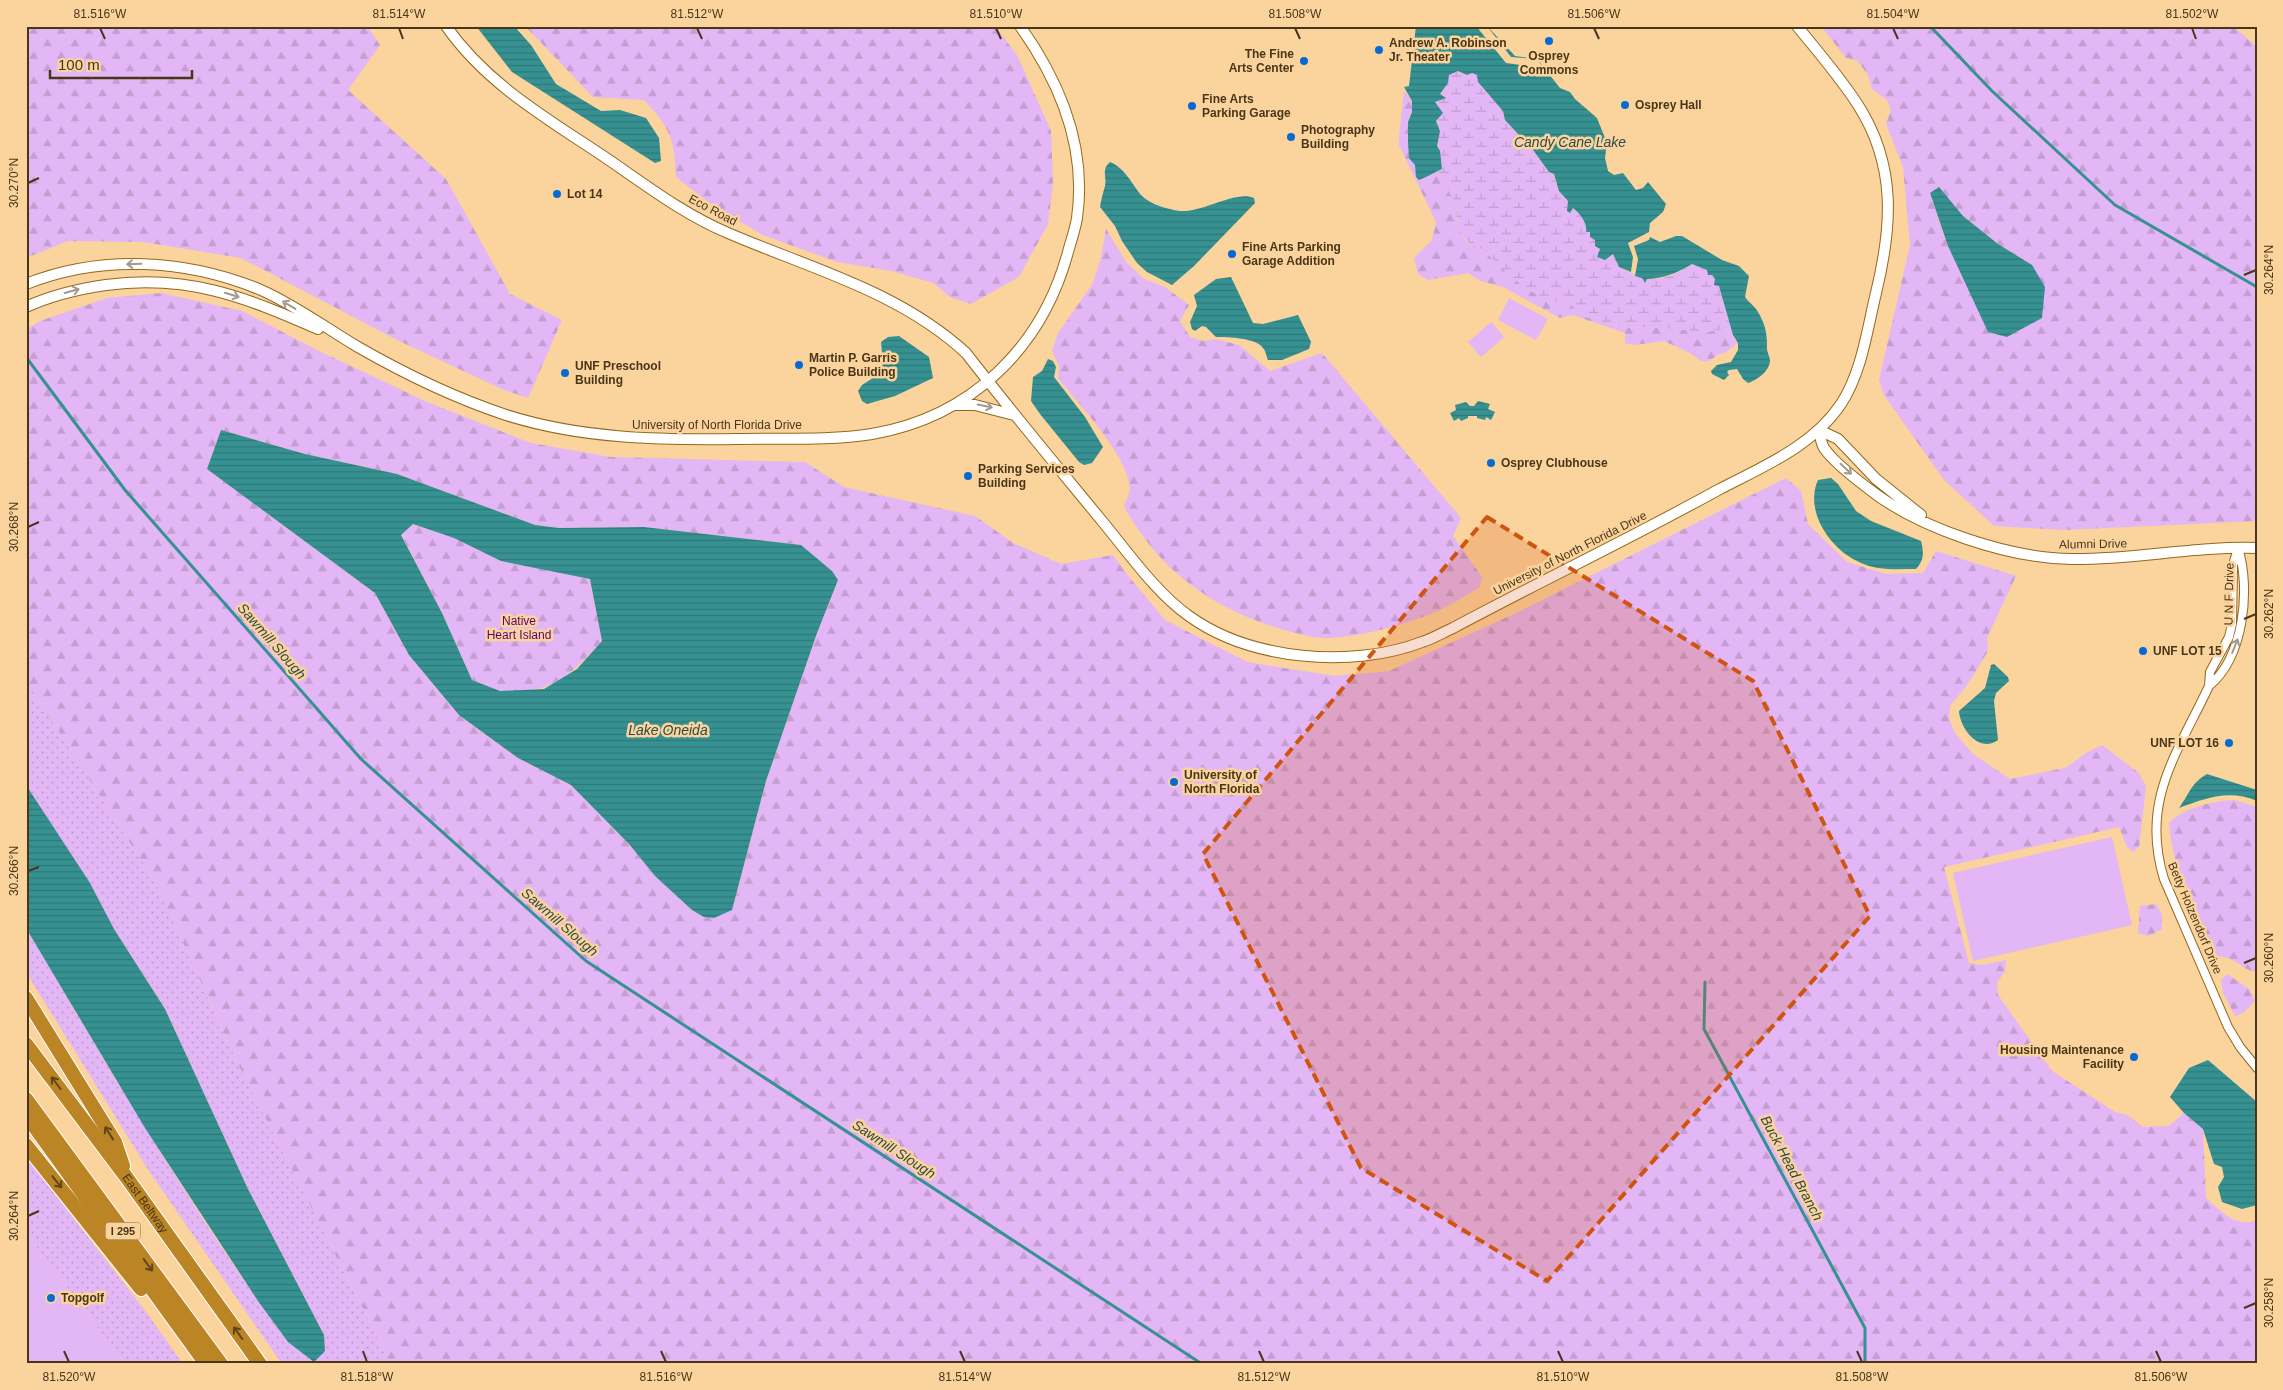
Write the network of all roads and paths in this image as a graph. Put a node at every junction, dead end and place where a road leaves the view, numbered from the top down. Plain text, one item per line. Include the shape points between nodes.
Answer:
1 (446, 26) edge
2 (1020, 26) edge
3 (1797, 26) edge
4 (26, 284) edge
5 (26, 307) edge
6 (361, 349) junction
7 (988, 381) junction
8 (954, 405) junction
9 (1015, 415) junction
10 (1819, 430) junction
11 (1933, 525) junction
12 (2238, 548) junction
13 (2257, 548) edge
14 (2210, 686) joint
15 (26, 998) edge
16 (26, 1044) edge
17 (2257, 1068) edge
18 (26, 1099) edge
19 (26, 1115) edge
20 (26, 1145) edge
21 (127, 1178) junction
22 (178, 1325) junction
23 (206, 1364) edge
24 (221, 1364) edge
25 (260, 1364) edge

1 - 7 street, Eco Road via 465,51 504,89 699,220 904,308 948,336
2 - 7 street, University of North Florida Drive via 1058,90 1074,141 1077,219 1064,268 1040,318 1026,342
3 - 10 street, University of North Florida Drive via 1859,107 1878,149 1888,192 1887,243 1858,367 1841,404
6 -> 4 street, University of North Florida Drive via 279,299 224,276 190,268 155,264 105,266 72,270
5 -> 6 street, University of North Florida Drive via 80,289 134,281 180,283 226,292 262,304
6 - 8 street, University of North Florida Drive via 436,387 506,415 613,437 676,440 849,436 901,427
7 - 8 street, University of North Florida Drive
7 - 9 street, University of North Florida Drive
8 -> 9 street via 975,405
9 - 10 street, University of North Florida Drive via 1134,562 1189,616 1237,642 1288,654 1336,658 1392,650 1422,642 1453,628 1690,506 1799,446
10 - 11 street, Alumni Drive via 1838,439 1876,479
10 -> 11 street, Alumni Drive via 1825,448 1861,483 1899,509
11 - 12 street, Alumni Drive via 2018,553 2070,559
12 - 13 street, Alumni Drive
12 - 14 street, U N F Drive via 2233,565 2232,624 2229,637 2210,672
14 - 17 street, Betty Holzendorf Drive via 2165,778 2156,810 2156,845 2164,879 2228,1027
21 -> 15 highway via 115,1142
21 -> 16 highway, East Beltway / I 295
18 -> 24 highway, I 295
19 - 22 highway, I 295
20 -> 22 highway via 146,1296
25 -> 21 highway, East Beltway / I 295
22 - 23 highway, I 295

